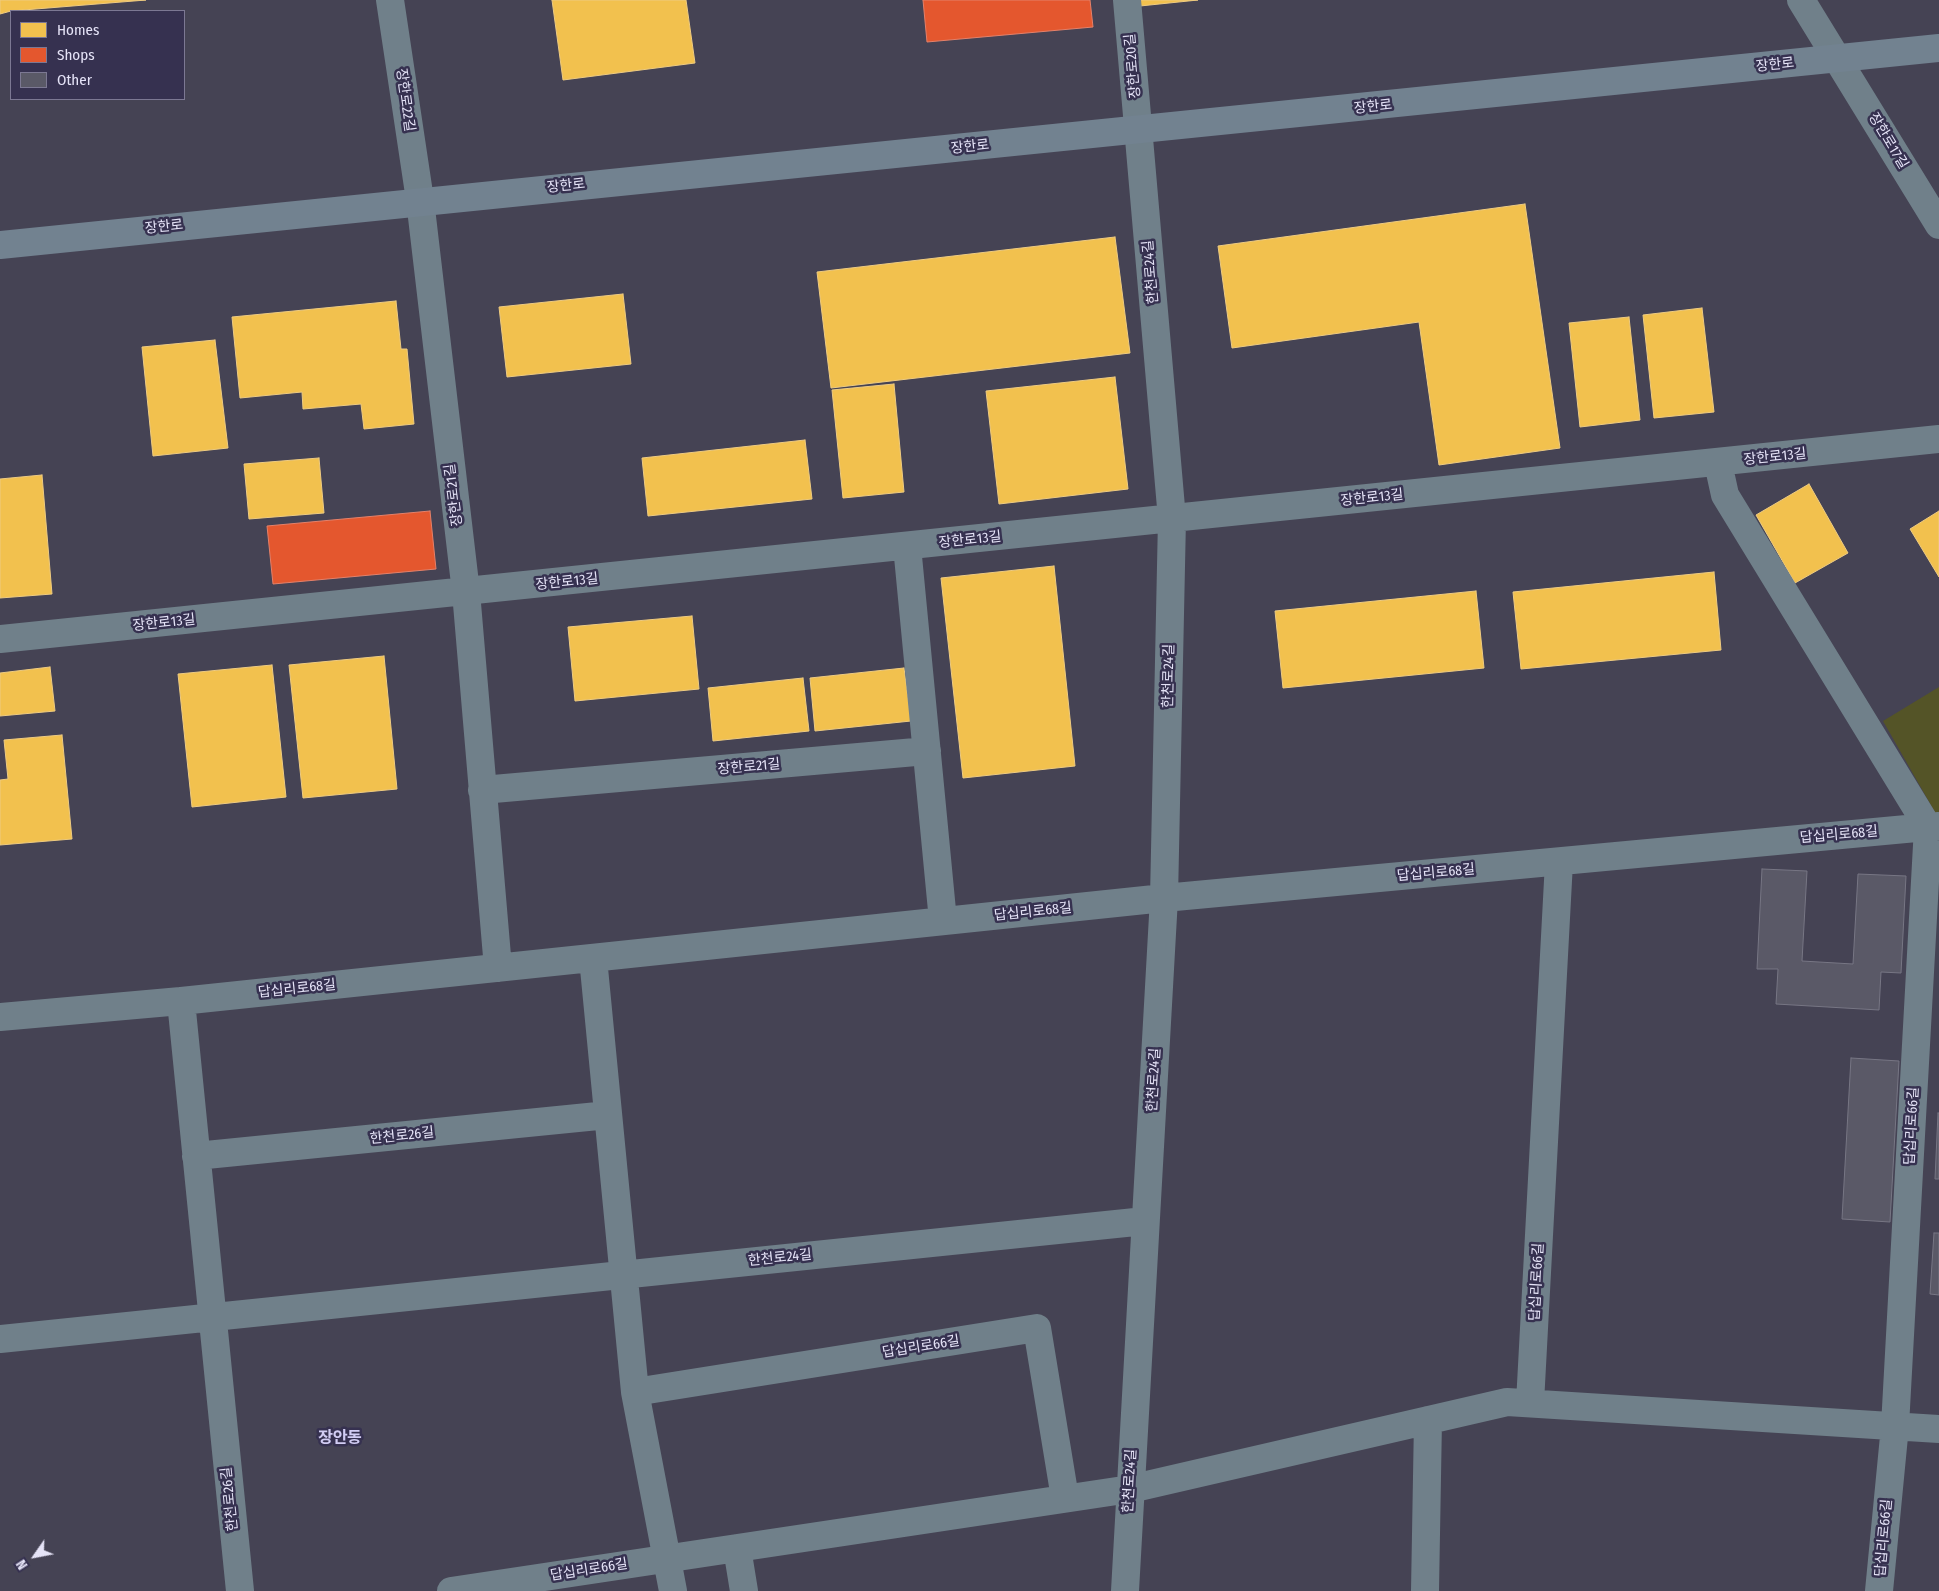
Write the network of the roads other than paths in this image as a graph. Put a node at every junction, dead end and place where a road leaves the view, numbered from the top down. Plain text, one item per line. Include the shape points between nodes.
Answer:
1 (390, 0) edge
2 (1128, 0) edge
3 (1801, 0) edge
4 (1939, 48) edge
5 (1837, 58) junction
6 (1138, 131) junction
7 (420, 200) junction
8 (1939, 225) edge
9 (0, 244) edge
10 (1939, 439) edge
11 (1718, 462) junction
12 (1172, 519) junction
13 (907, 546) junction
14 (466, 592) junction
15 (0, 639) edge
16 (927, 751) junction
17 (482, 790) junction
18 (1934, 826) edge
19 (1559, 862) junction
20 (1164, 898) junction
21 (943, 921) junction
22 (593, 958) junction
23 (498, 968) junction
24 (181, 1001) junction
25 (0, 1017) edge
26 (608, 1115) junction
27 (196, 1156) junction
28 (1145, 1221) junction
29 (624, 1273) junction
30 (212, 1317) junction
31 (0, 1339) edge
32 (635, 1392) junction
33 (1530, 1403) junction
34 (1428, 1420) junction
35 (1895, 1426) junction
36 (1939, 1429) edge
37 (1130, 1488) junction
38 (1065, 1498) junction
39 (737, 1548) junction
40 (668, 1558) junction
41 (240, 1591) edge
42 (450, 1591) edge
43 (674, 1591) edge
44 (744, 1591) edge
45 (1125, 1591) edge
46 (1425, 1591) edge
47 (1879, 1591) edge

1 - 7 street, 장한로22길
2 - 6 street, 장한로20길
3 - 5 street, 장한로17길
4 - 5 street, 장한로
5 - 6 street, 장한로
5 - 8 street, 장한로17길
6 - 7 street, 장한로
6 - 12 street, 한천로24길
7 - 9 street, 장한로
7 - 14 street, 장한로21길
10 - 11 street, 장한로13길
11 - 12 street, 장한로13길
11 - 18 street via 1724,495
12 - 13 street, 장한로13길
12 - 20 street, 한천로24길
13 - 14 street, 장한로13길
13 - 16 street
14 - 15 street, 장한로13길
14 - 17 street, 장한로21길
16 - 17 street, 장한로21길
16 - 21 street
17 - 23 street, 장한로21길
18 - 19 street, 답십리로68길
18 - 35 street, 답십리로66길
19 - 20 street, 답십리로68길
19 - 33 street, 답십리로66길
20 - 21 street, 답십리로68길
20 - 28 street, 한천로24길
21 - 22 street, 답십리로68길
22 - 23 street, 답십리로68길
22 - 26 street
23 - 24 street, 답십리로68길
24 - 25 street, 답십리로68길
24 - 27 street, 한천로26길
26 - 27 street, 한천로26길
26 - 29 street
27 - 30 street, 한천로26길
28 - 29 street, 한천로24길
28 - 37 street, 한천로24길
29 - 30 street
29 - 32 street
30 - 31 street
30 - 41 street, 한천로26길
32 - 38 street, 답십리로66길 via 1037,1328
32 - 40 street
33 - 34 street, 답십리로66길 via 1507,1402
33 - 35 street, 답십리로66길
34 - 37 street, 답십리로66길
34 - 46 street
35 - 36 street, 답십리로66길
35 - 47 street, 답십리로66길
37 - 38 street, 답십리로66길
37 - 45 street, 한천로24길
38 - 39 street, 답십리로66길
39 - 40 street, 답십리로66길
39 - 44 street
40 - 42 street, 답십리로66길
40 - 43 street

